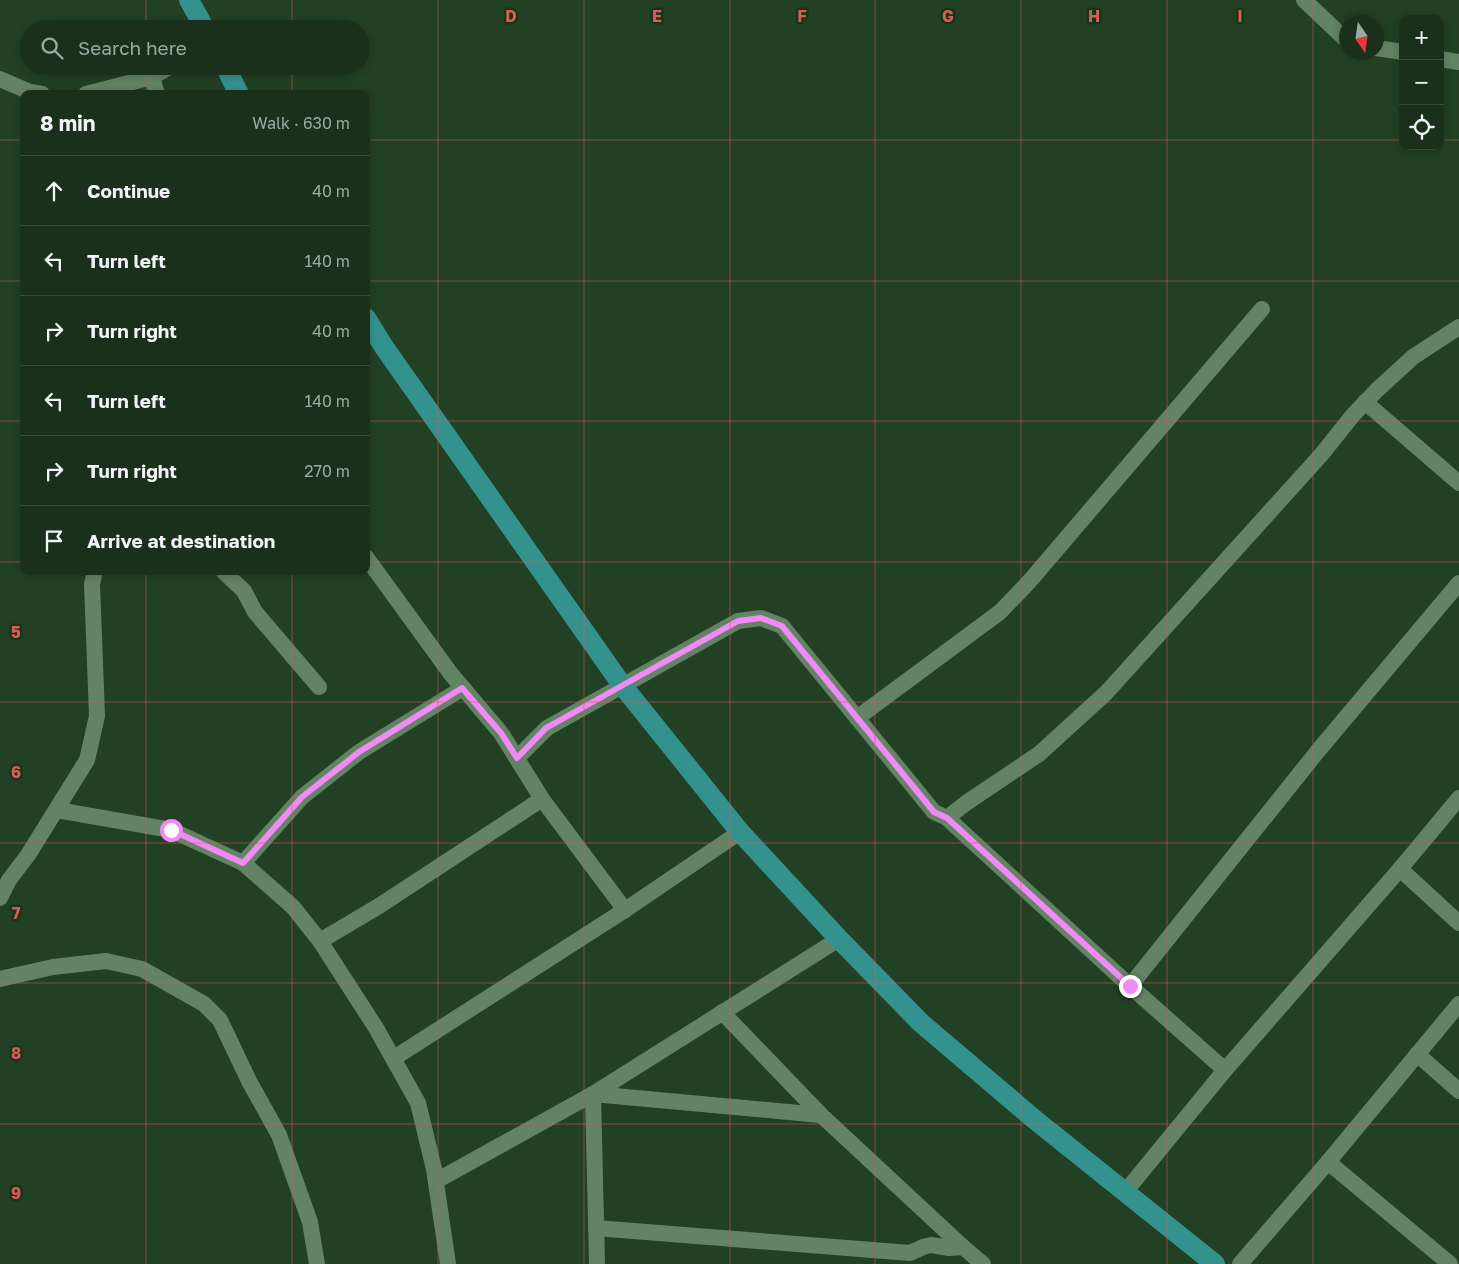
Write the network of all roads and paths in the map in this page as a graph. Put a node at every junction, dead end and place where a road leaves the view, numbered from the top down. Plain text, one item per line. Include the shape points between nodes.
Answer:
1 (189, 0) edge
2 (1304, 0) edge
3 (199, 20) edge
4 (1339, 33) edge
5 (1384, 49) edge
6 (1399, 51) edge
7 (1444, 60) edge
8 (1459, 62) edge
9 (155, 75) edge
10 (230, 75) edge
11 (152, 77) junction
12 (0, 79) edge
13 (25, 90) edge
14 (102, 90) edge
15 (156, 90) edge
16 (238, 90) edge
17 (1262, 309) dead end
18 (370, 324) edge
19 (1459, 327) edge
20 (1365, 402) junction
21 (1459, 483) edge
22 (370, 563) edge
23 (93, 575) edge
24 (227, 575) edge
25 (1459, 583) edge
26 (622, 685) junction
27 (319, 686) dead end
28 (462, 688) junction
29 (857, 718) junction
30 (517, 758) junction
31 (1459, 798) edge
32 (542, 799) junction
33 (57, 810) junction
34 (947, 818) junction
35 (740, 832) junction
36 (243, 863) junction
37 (1400, 869) junction
38 (0, 898) edge
39 (625, 910) junction
40 (1459, 923) edge
41 (839, 939) junction
42 (320, 940) junction
43 (0, 979) edge
44 (1130, 986) junction
45 (1459, 1004) edge
46 (722, 1012) junction
47 (1417, 1054) junction
48 (394, 1058) junction
49 (1225, 1070) junction
50 (1459, 1092) edge
51 (592, 1094) junction
52 (821, 1115) junction
53 (1328, 1162) junction
54 (436, 1180) junction
55 (1125, 1192) junction
56 (596, 1228) junction
57 (963, 1247) junction
58 (317, 1264) edge
59 (448, 1264) edge
60 (597, 1264) edge
61 (983, 1264) edge
62 (1215, 1264) edge
63 (1240, 1264) edge
64 (1450, 1264) edge

1 - 3 main road
2 - 4 street
5 - 6 street
7 - 8 street
9 - 11 street
10 - 16 main road
11 - 14 street
11 - 15 street
12 - 13 street
17 - 29 street via 1000,612
18 - 26 main road
19 - 20 street via 1413,357
20 - 21 street
20 - 34 street via 1106,693 1039,754
22 - 28 street
23 - 33 street via 98,716 87,760
24 - 27 street via 244,591 255,612
25 - 44 street via 1317,752
26 - 29 street via 738,621 761,618 782,626
26 - 30 street via 546,728
26 - 35 main road
28 - 30 street via 501,733
28 - 36 street via 359,752 302,797
29 - 34 street via 934,812
30 - 32 street
31 - 37 street
32 - 39 street
32 - 42 street via 379,906
33 - 36 street via 171,830
33 - 38 street
34 - 44 street
35 - 39 street
35 - 41 main road
36 - 42 street via 293,908
37 - 40 street
37 - 49 street
39 - 48 street
41 - 46 street
41 - 55 main road via 921,1023
42 - 48 street
43 - 58 street via 106,960 142,969 204,1004 220,1020 279,1135 310,1222
44 - 49 street
45 - 47 street
46 - 51 street
46 - 52 street
47 - 50 street
47 - 53 street
48 - 54 street via 418,1103
49 - 55 street
51 - 52 street
51 - 54 street
51 - 56 street
52 - 57 street
53 - 63 street
53 - 64 street
54 - 59 street
55 - 62 main road
56 - 57 street via 910,1254 931,1245
56 - 60 street
57 - 61 street

